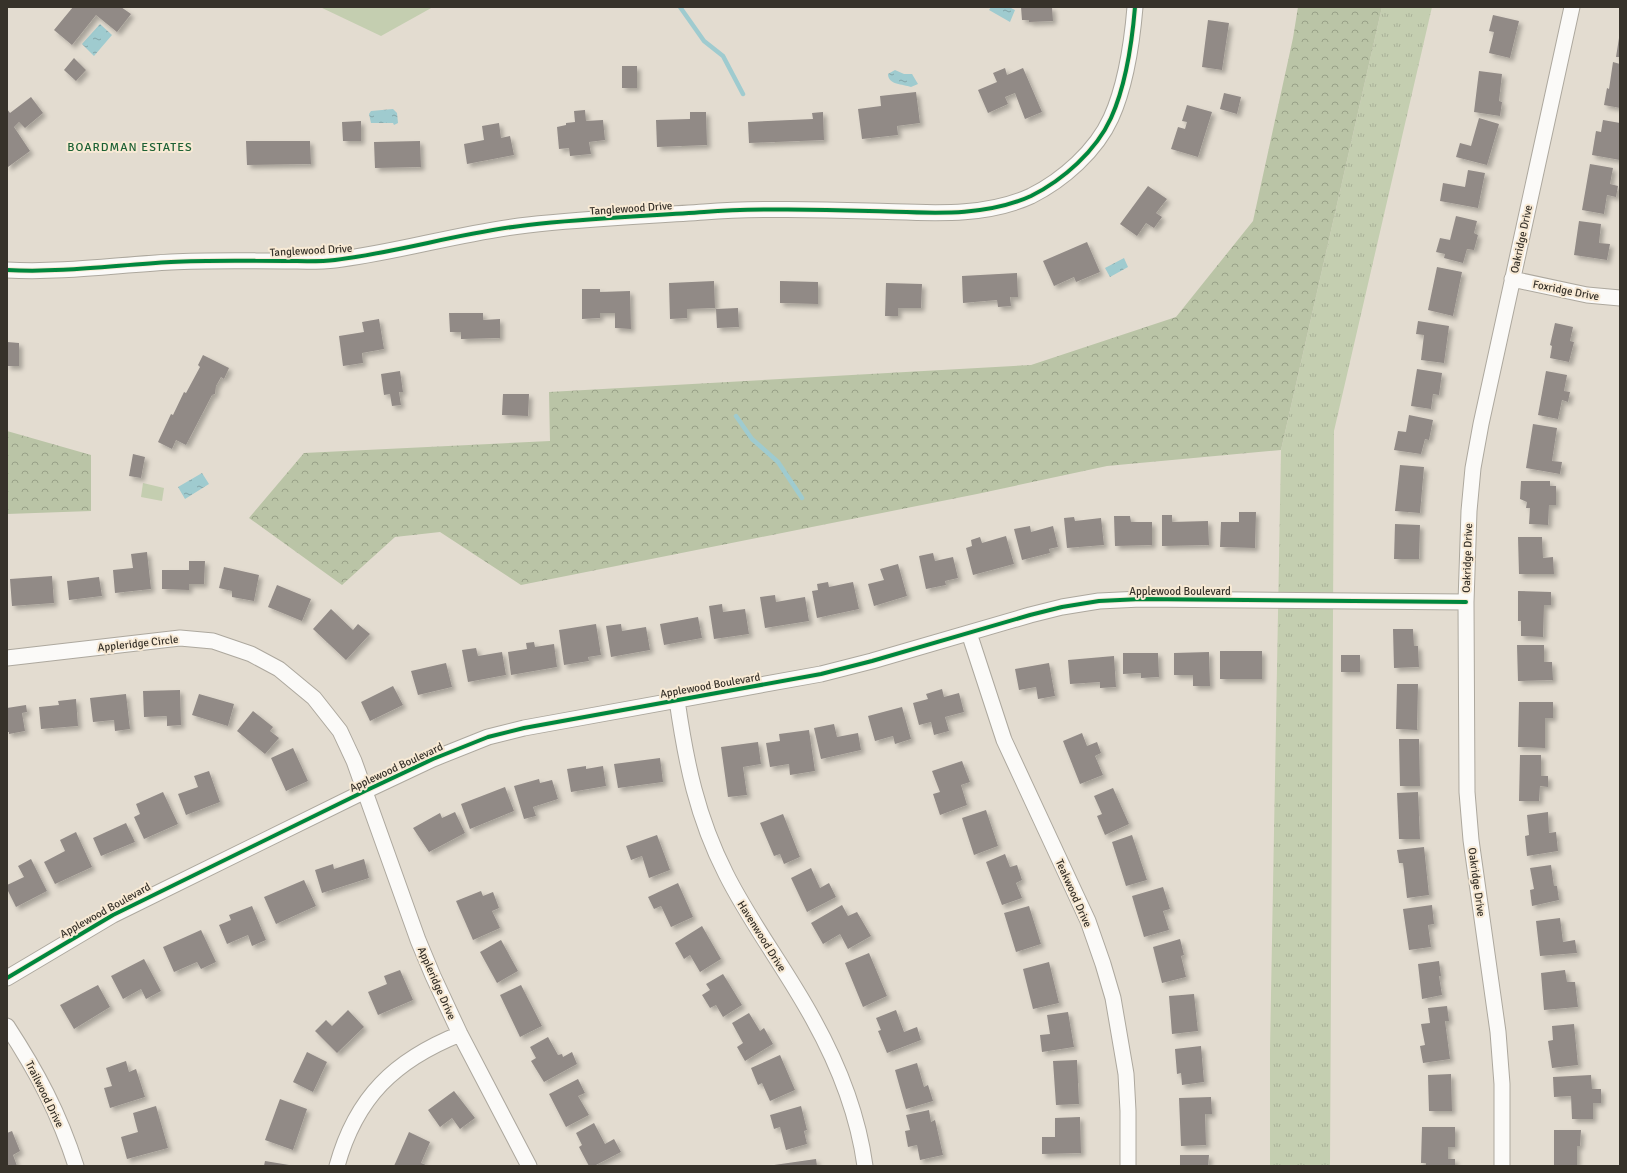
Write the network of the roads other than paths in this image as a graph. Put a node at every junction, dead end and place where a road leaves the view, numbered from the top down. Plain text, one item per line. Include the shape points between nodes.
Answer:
1 (1135, 7) edge
2 (1572, 7) edge
3 (7, 270) edge
4 (1512, 279) junction
5 (1620, 298) edge
6 (1466, 602) junction
7 (969, 633) junction
8 (7, 658) edge
9 (676, 700) junction
10 (365, 791) junction
11 (7, 978) edge
12 (7, 1026) edge
13 (460, 1034) junction
14 (76, 1166) edge
15 (337, 1166) edge
16 (529, 1166) edge
17 (865, 1166) edge
18 (1128, 1166) edge
19 (1502, 1166) edge

1 - 3 street, Tanglewood Drive via 1119,97 1112,117 1100,137 1064,175 1048,186 991,209 936,212 787,209 709,211 526,225 479,232 379,254 331,260 173,262 57,270
2 - 4 street, Oakridge Drive
4 - 5 street, Foxridge Drive via 1586,295
4 - 6 street, Oakridge Drive via 1473,468
6 - 7 street, Applewood Boulevard via 1099,601 1062,607
6 - 19 street, Oakridge Drive via 1467,792 1471,840 1498,1032 1502,1084
7 - 9 street, Applewood Boulevard via 821,674
7 - 18 street, Teakwood Drive via 1004,740 1088,921 1103,964 1113,998 1126,1074
8 - 10 street, Appleridge Circle via 180,638 213,641 251,654 279,669 314,698 340,731
9 - 10 street, Applewood Boulevard via 555,721 488,737
9 - 17 street, Havenwood Drive via 690,780 713,848 738,898 813,1018 834,1061 853,1111
10 - 11 street, Applewood Boulevard via 160,890
10 - 13 street, Appleridge Drive via 418,940
12 - 14 street, Trailwood Drive via 47,1092
13 - 15 street via 414,1056 378,1087 350,1129
13 - 16 street, Appleridge Drive

